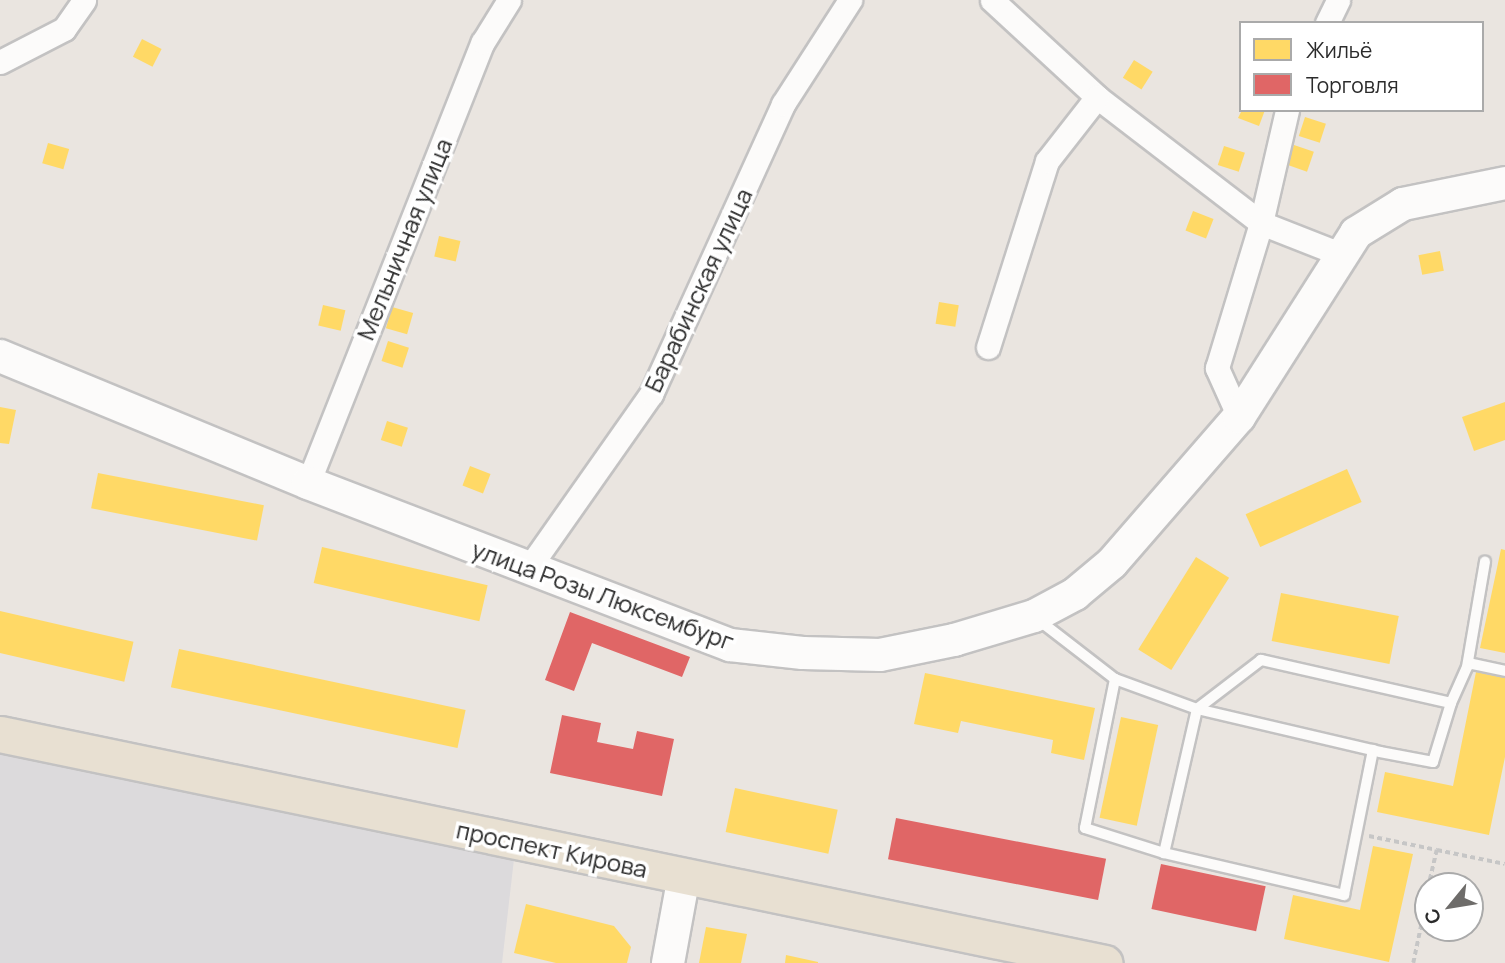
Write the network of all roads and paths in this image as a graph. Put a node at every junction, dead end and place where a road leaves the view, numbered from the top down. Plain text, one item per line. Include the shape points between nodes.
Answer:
1 (85, 0) edge
2 (509, 0) edge
3 (850, 0) edge
4 (992, 0) edge
5 (1338, 0) edge
6 (1328, 21) edge
7 (0, 62) edge
8 (1097, 97) junction
9 (1287, 112) edge
10 (1505, 183) edge
11 (1261, 223) junction
12 (1340, 254) junction
13 (988, 347) dead end
14 (0, 356) edge
15 (1239, 417) junction
16 (307, 483) junction
17 (1485, 562) dead end
18 (528, 569) junction
19 (1034, 616) junction
20 (1468, 663) junction
21 (1505, 671) edge
22 (1115, 678) junction
23 (1451, 703) junction
24 (1198, 709) junction
25 (0, 734) edge
26 (1373, 750) junction
27 (1356, 833) junction
28 (1437, 850) junction
29 (1164, 853) junction
30 (1505, 864) edge
31 (1432, 872) edge
32 (684, 876) junction
33 (1417, 942) edge
34 (667, 963) edge
35 (1105, 963) edge
36 (1413, 963) edge

1 - 7 street via 64,29
2 - 16 street, Мельничная улица via 483,42
3 - 18 street, Барабинская улица via 783,104 652,394
4 - 8 street
5 - 6 street
8 - 11 street
8 - 13 street via 1047,161
9 - 11 street
10 - 12 street, улица Розы Люксембург via 1403,204 1356,233
11 - 12 street
11 - 15 street via 1217,368
12 - 15 street, улица Розы Люксембург via 1291,342
14 - 16 street, улица Розы Люксембург
15 - 19 street, улица Розы Люксембург via 1112,564 1075,594
16 - 18 street, улица Розы Люксембург
17 - 20 lane
18 - 19 street, улица Розы Люксембург via 730,645 803,653 880,655 954,640
19 - 22 lane
20 - 21 lane
20 - 23 lane
22 - 24 lane
22 - 29 lane via 1085,828
23 - 24 lane via 1261,660
23 - 26 lane via 1433,762
24 - 26 lane
24 - 29 lane
25 - 32 main road, проспект Кирова
26 - 27 lane
27 - 28 path
27 - 29 lane via 1344,895
28 - 30 path
28 - 31 path
32 - 34 street
32 - 35 main road, проспект Кирова
33 - 36 path

